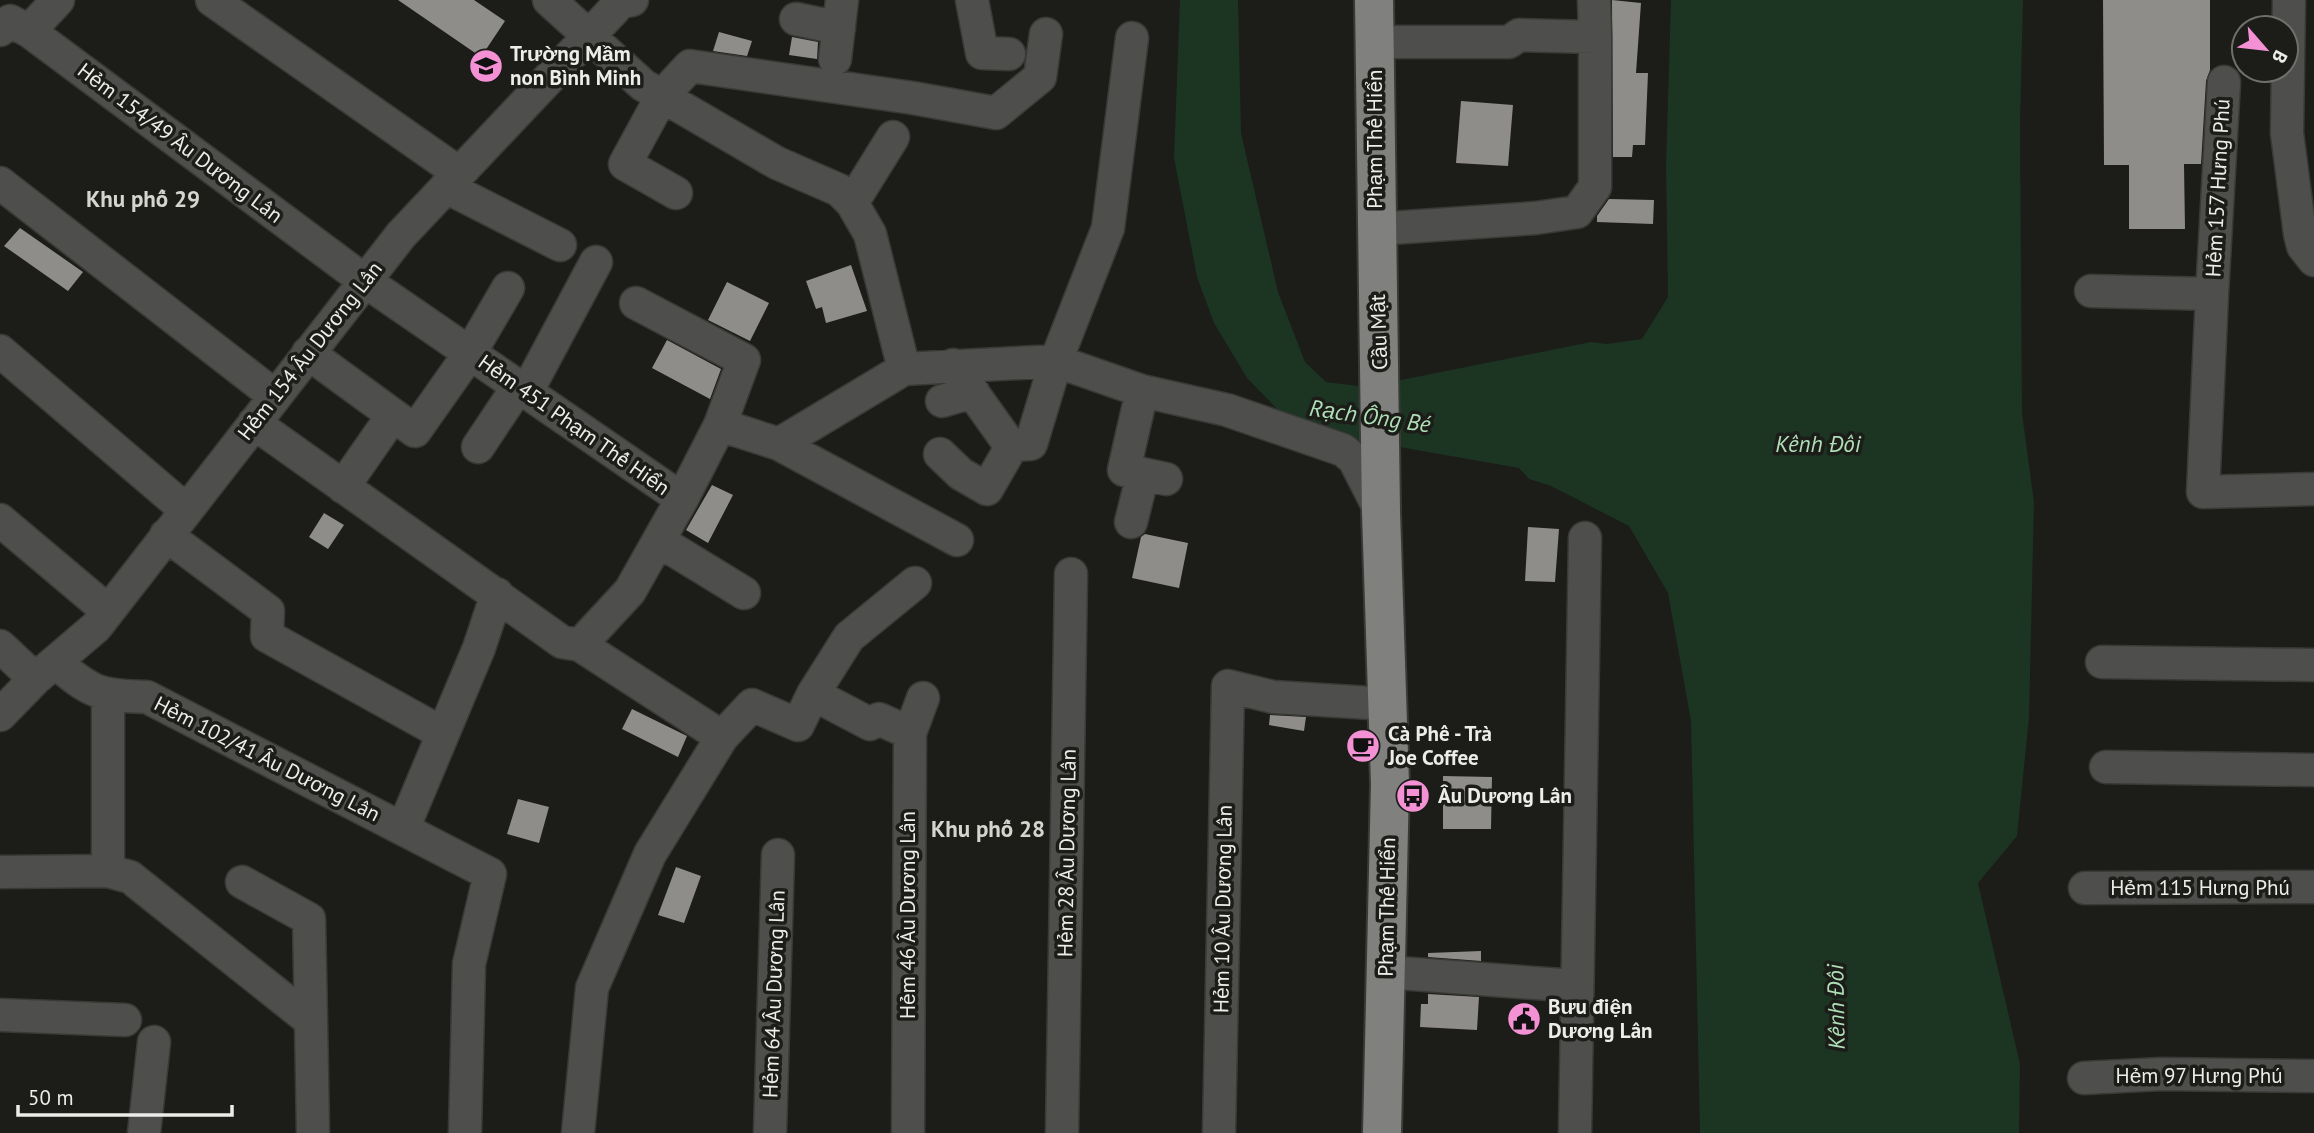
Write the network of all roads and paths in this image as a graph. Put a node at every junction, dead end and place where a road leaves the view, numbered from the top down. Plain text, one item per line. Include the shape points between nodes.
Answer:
1 (58, 0) edge
2 (212, 0) edge
3 (549, 0) edge
4 (632, 0) edge
5 (972, 0) edge
6 (1374, 0) edge
7 (1594, 0) edge
8 (2289, 0) edge
9 (841, 14) edge
10 (796, 19) dead end
11 (14, 31) edge
12 (590, 34) junction
13 (1046, 34) dead end
14 (1595, 37) junction
15 (1132, 38) dead end
16 (1375, 42) junction
17 (1009, 54) dead end
18 (835, 59) dead end
19 (2224, 82) dead end
20 (662, 96) junction
21 (893, 138) dead end
22 (452, 180) junction
23 (0, 183) edge
24 (676, 193) dead end
25 (852, 203) junction
26 (1376, 229) junction
27 (560, 245) dead end
28 (2314, 260) edge
29 (596, 262) dead end
30 (1378, 278) joint
31 (365, 281) junction
32 (508, 288) dead end
33 (2091, 291) dead end
34 (2212, 294) junction
35 (636, 303) dead end
36 (0, 351) edge
37 (308, 353) junction
38 (470, 353) junction
39 (1056, 361) junction
40 (953, 365) junction
41 (904, 369) junction
42 (522, 390) junction
43 (1142, 391) junction
44 (973, 392) junction
45 (275, 396) junction
46 (942, 401) dead end
47 (393, 415) junction
48 (254, 423) junction
49 (720, 425) junction
50 (779, 444) junction
51 (1013, 444) junction
52 (478, 447) dead end
53 (940, 454) dead end
54 (1383, 470) joint
55 (344, 486) junction
56 (2314, 489) edge
57 (682, 499) junction
58 (186, 510) junction
59 (1381, 512) junction
60 (0, 520) edge
61 (1131, 522) dead end
62 (166, 535) junction
63 (1584, 538) dead end
64 (957, 540) dead end
65 (659, 541) junction
66 (1071, 574) dead end
67 (915, 583) dead end
68 (744, 593) dead end
69 (497, 594) junction
70 (108, 611) junction
71 (580, 645) junction
72 (0, 646) edge
73 (2102, 662) dead end
74 (2314, 665) edge
75 (45, 671) junction
76 (813, 694) junction
77 (108, 696) junction
78 (923, 698) dead end
79 (1387, 704) junction
80 (0, 715) edge
81 (442, 733) junction
82 (910, 733) junction
83 (722, 737) junction
84 (2106, 766) dead end
85 (2314, 770) edge
86 (403, 829) junction
87 (778, 855) dead end
88 (108, 870) junction
89 (0, 872) edge
90 (242, 882) dead end
91 (2314, 887) edge
92 (2085, 888) dead end
93 (1385, 972) junction
94 (1576, 986) junction
95 (0, 1015) edge
96 (125, 1020) dead end
97 (311, 1021) junction
98 (154, 1042) dead end
99 (2314, 1076) edge
100 (2084, 1078) dead end
101 (144, 1133) edge
102 (313, 1133) edge
103 (465, 1133) edge
104 (578, 1133) edge
105 (770, 1133) edge
106 (908, 1133) edge
107 (1062, 1133) edge
108 (1219, 1133) edge
109 (1382, 1133) edge
110 (1575, 1133) edge

1 - 11 street, Hẻm 154/49 Âu Dương Lân
2 - 22 street
3 - 12 street
4 - 12 street, Hẻm 154 Âu Dương Lân via 621,2
5 - 17 street via 982,53
6 - 16 main road, Phạm Thế Hiển
7 - 14 street
8 - 28 street via 2287,133 2300,234
9 - 10 street
9 - 18 street
11 - 31 street, Hẻm 154/49 Âu Dương Lân
12 - 20 street via 643,85
12 - 22 street, Hẻm 154 Âu Dương Lân
13 - 20 street via 1040,77 996,113 690,66
14 - 16 street via 1519,35 1509,42
14 - 26 street via 1595,187 1577,212
15 - 39 street via 1108,228
16 - 26 main road, Phạm Thế Hiển
19 - 34 street, Hẻm 157 Hưng Phú
20 - 24 street via 625,164
20 - 25 street via 777,163 839,190
21 - 25 street
22 - 27 street
22 - 31 street, Hẻm 154 Âu Dương Lân
23 - 45 street
25 - 41 street via 870,234
26 - 30 main road, Phạm Thế Hiển
29 - 42 street
30 - 54 main road, Cầu Mật
31 - 37 street, Hẻm 154 Âu Dương Lân
31 - 38 street, Hẻm 451 Phạm Thế Hiển
32 - 38 street
33 - 34 street, Hẻm 157 Hưng Phú
34 - 56 street, Hẻm 157 Hưng Phú via 2203,492
35 - 49 street, Hẻm 451 Phạm Thế Hiển via 744,360
36 - 58 street
37 - 45 street, Hẻm 154 Âu Dương Lân
37 - 47 street
38 - 42 street, Hẻm 451 Phạm Thế Hiển
38 - 47 street via 415,431
39 - 40 street
39 - 43 street
39 - 51 street via 1031,444
40 - 41 street
40 - 44 street
41 - 50 street
42 - 52 street
42 - 57 street, Hẻm 451 Phạm Thế Hiển
43 - 59 street via 1227,410 1343,450 1354,460
43 - 61 street
44 - 46 street
44 - 51 street
45 - 48 street, Hẻm 154 Âu Dương Lân
47 - 55 street
48 - 55 street
48 - 58 street, Hẻm 154 Âu Dương Lân
49 - 50 street
49 - 57 street, Hẻm 451 Phạm Thế Hiển
50 - 64 street
51 - 53 street via 987,489
54 - 59 main road, Phạm Thế Hiển
55 - 69 street
57 - 65 street
58 - 62 street, Hẻm 154 Âu Dương Lân
59 - 79 main road, Phạm Thế Hiển
60 - 70 street
62 - 70 street, Hẻm 154 Âu Dương Lân
62 - 81 street via 268,611 267,636
63 - 94 street
65 - 68 street
65 - 71 street via 630,591
66 - 107 street, Hẻm 28 Âu Dương Lân
67 - 76 street via 849,637
69 - 71 street via 562,642
69 - 81 street
70 - 75 street, Hẻm 154 Âu Dương Lân
71 - 83 street
72 - 75 street, Hẻm 102/41 Âu Dương Lân
73 - 74 street
75 - 77 street, Hẻm 102/41 Âu Dương Lân
75 - 80 street, Hẻm 154 Âu Dương Lân
76 - 82 street via 870,724 879,719
76 - 83 street via 797,725 752,705
77 - 86 street, Hẻm 102/41 Âu Dương Lân via 147,697
77 - 88 street
78 - 82 street, Hẻm 46 Âu Dương Lân
79 - 93 main road, Phạm Thế Hiển via 1390,784
79 - 108 street, Hẻm 10 Âu Dương Lân via 1272,697 1227,686
81 - 86 street
82 - 106 street, Hẻm 46 Âu Dương Lân
83 - 104 street via 650,854 592,988
84 - 85 street
86 - 103 street, Hẻm 102/41 Âu Dương Lân via 490,874 469,964
87 - 105 street, Hẻm 64 Âu Dương Lân
88 - 89 street
88 - 97 street via 130,877
90 - 97 street via 309,919
91 - 92 street, Hẻm 115 Hưng Phú
93 - 94 street
93 - 109 main road, Phạm Thế Hiển
94 - 110 street
95 - 96 street
97 - 102 street
98 - 101 street
99 - 100 street, Hẻm 97 Hưng Phú

